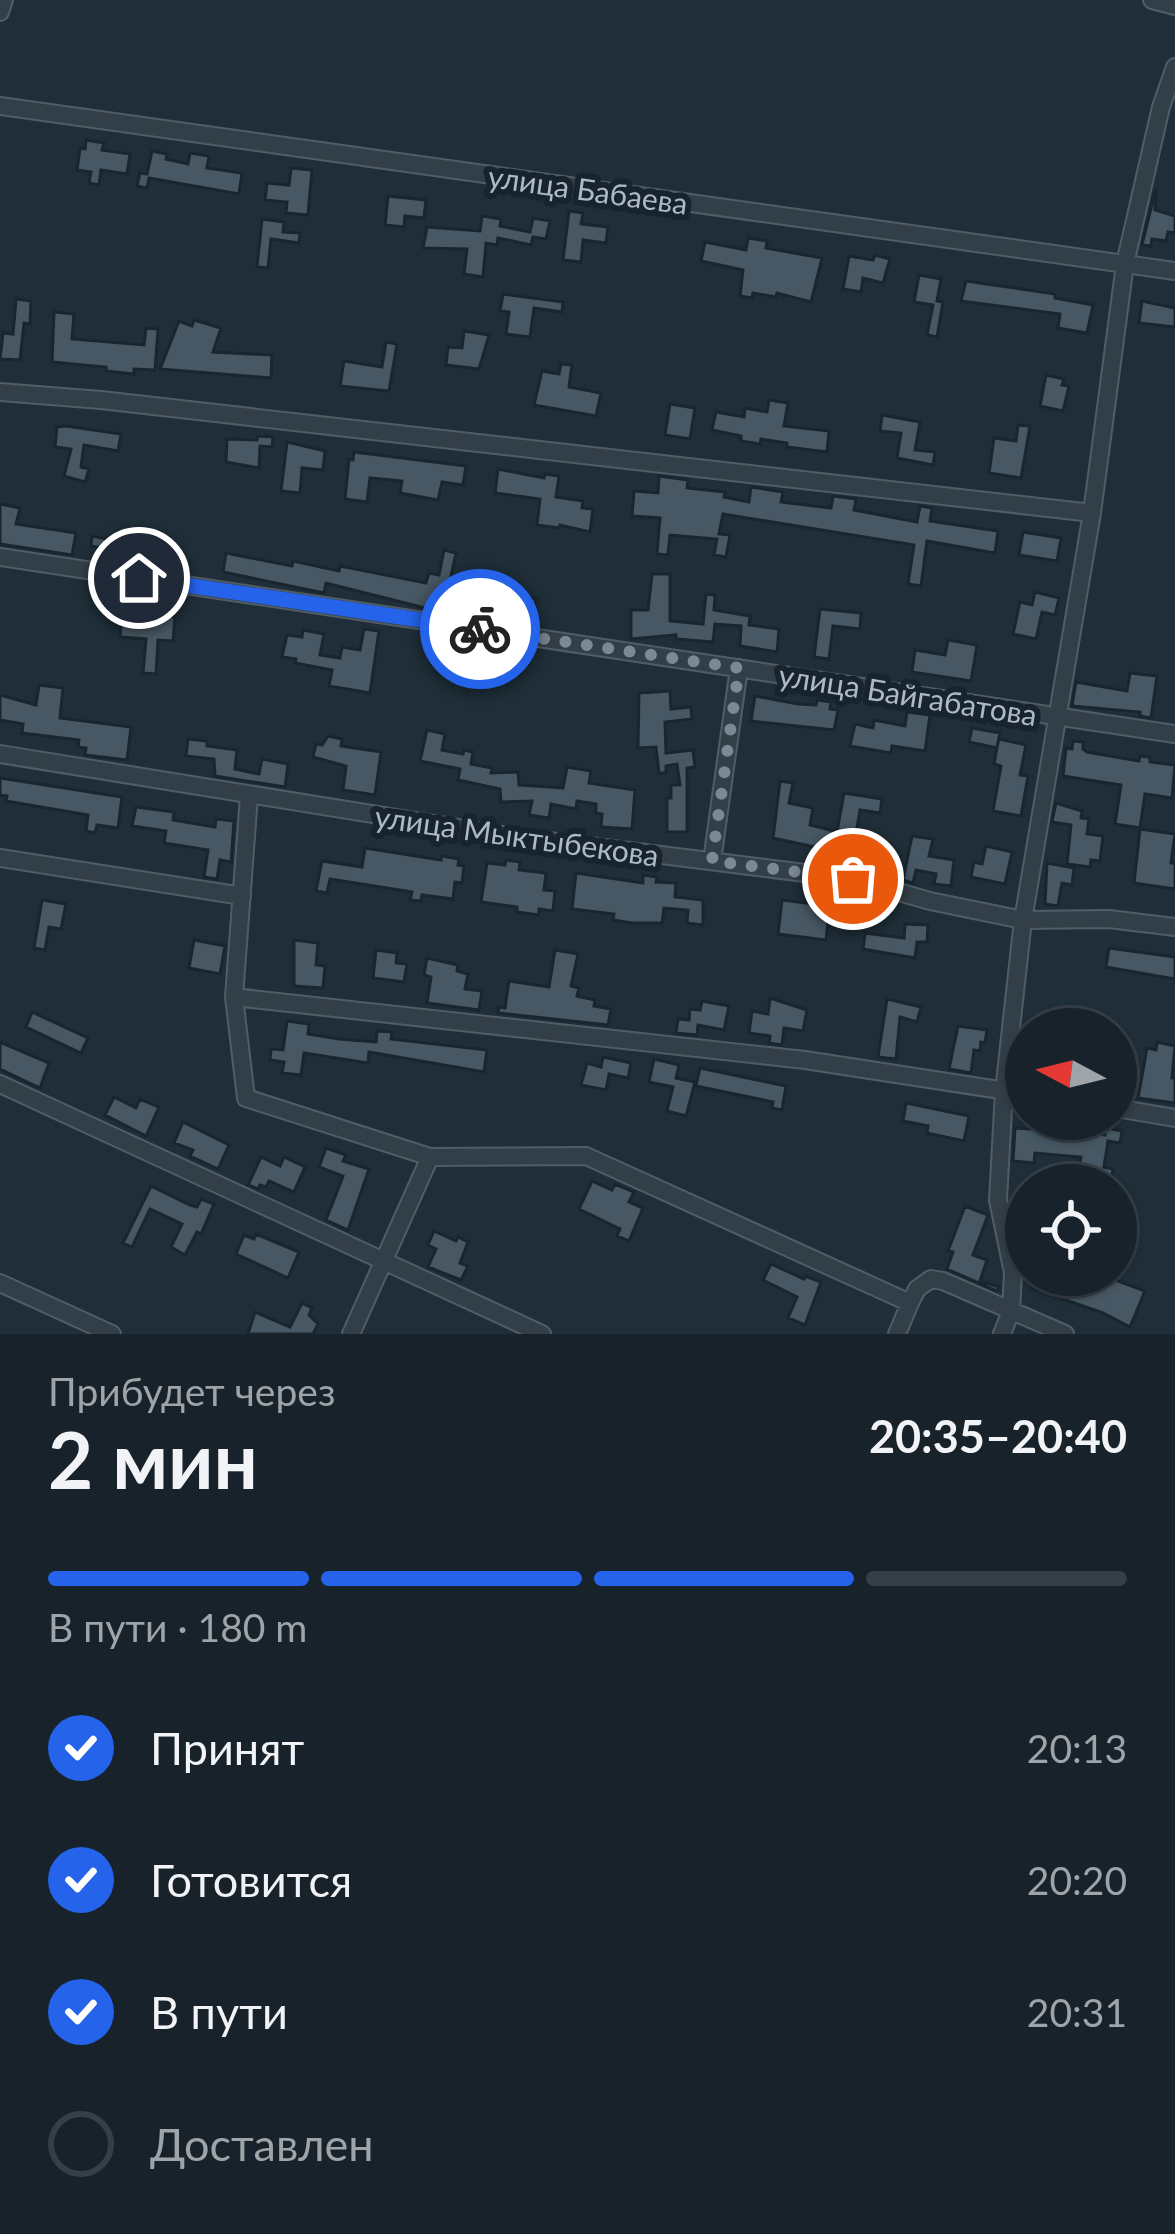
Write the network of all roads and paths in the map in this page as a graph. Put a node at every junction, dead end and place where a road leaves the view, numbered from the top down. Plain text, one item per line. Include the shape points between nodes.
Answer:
1 (4, 0) edge
2 (1151, 0) edge
3 (1175, 6) edge
4 (0, 12) edge
5 (1175, 68) edge
6 (0, 106) edge
7 (1125, 264) junction
8 (1175, 272) edge
9 (0, 392) edge
10 (1093, 513) junction
11 (0, 557) edge
12 (739, 668) junction
13 (1055, 716) junction
14 (1175, 734) edge
15 (0, 754) edge
16 (249, 796) junction
17 (0, 858) edge
18 (712, 861) junction
19 (242, 896) junction
20 (1023, 920) junction
21 (1175, 926) edge
22 (234, 997) junction
23 (0, 1084) edge
24 (1004, 1091) junction
25 (1137, 1112) edge
26 (1175, 1118) edge
27 (430, 1157) junction
28 (383, 1261) junction
29 (0, 1283) edge
30 (910, 1303) junction
31 (1011, 1310) junction
32 (112, 1334) edge
33 (351, 1334) edge
34 (542, 1334) edge
35 (897, 1334) edge
36 (1002, 1334) edge
37 (1065, 1334) edge

1 - 4 street
2 - 3 street
5 - 7 street
6 - 7 street, улица Бабаева
7 - 8 street, улица Бабаева
7 - 10 street
9 - 10 street
10 - 13 street
11 - 12 street, улица Байгабатова
12 - 13 street, улица Байгабатова
12 - 18 street
13 - 14 street, улица Байгабатова
13 - 20 street
15 - 16 street, улица Мыктыбекова
16 - 18 street, улица Мыктыбекова
16 - 19 street
17 - 19 street
18 - 20 street, улица Мыктыбекова via 853,879
19 - 22 street
20 - 21 street, улица Мыктыбекова
20 - 24 street
22 - 24 street via 805,1060
22 - 27 street via 246,1098
23 - 28 street
24 - 31 street via 998,1200 1013,1273
25 - 26 street
27 - 28 street
27 - 30 street via 586,1156
28 - 33 street
28 - 34 street
29 - 32 street
30 - 31 street via 931,1280
30 - 35 street
31 - 36 street
31 - 37 street

